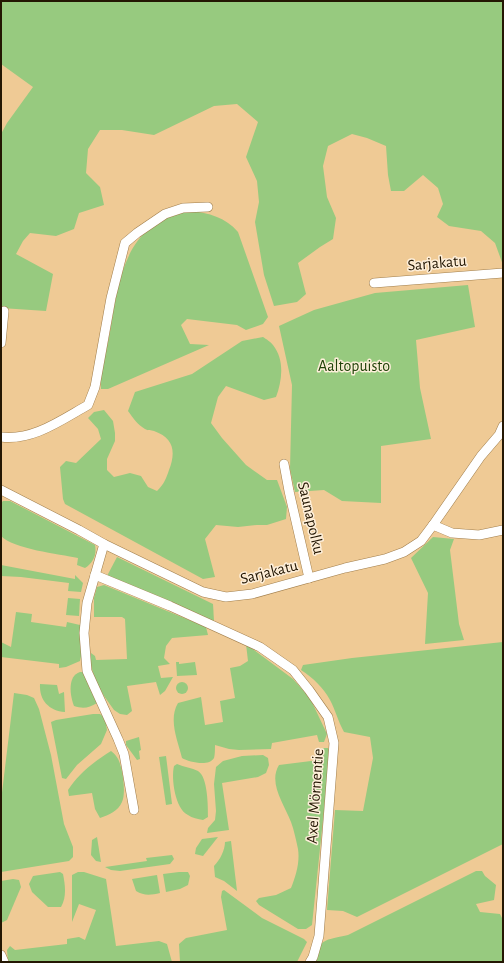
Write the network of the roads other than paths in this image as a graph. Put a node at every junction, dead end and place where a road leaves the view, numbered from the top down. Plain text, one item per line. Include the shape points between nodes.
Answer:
1 (208, 207) dead end
2 (503, 273) edge
3 (374, 283) dead end
4 (4, 310) dead end
5 (1, 343) edge
6 (503, 426) edge
7 (501, 435) edge
8 (1, 437) edge
9 (284, 464) dead end
10 (1, 490) edge
11 (433, 525) junction
12 (503, 530) edge
13 (104, 544) junction
14 (95, 575) junction
15 (309, 578) junction
16 (134, 810) dead end
17 (1, 955) edge
18 (4, 962) edge
19 (310, 962) edge

1 - 8 street via 183,208 165,214 125,243 111,298 95,387 88,405 26,436
2 - 3 street, Sarjakatu
4 - 5 street
6 - 7 street, Sarjakatu
7 - 11 street, Sarjakatu via 481,456
9 - 15 street, Saunapolku
10 - 13 street, Sarjakatu
11 - 12 street via 452,533 479,535
11 - 15 street, Sarjakatu via 420,541 404,552
13 - 14 street
13 - 15 street, Sarjakatu via 203,592 226,597 252,594
14 - 16 street via 86,603 84,627 87,671 124,754
14 - 19 street, Axel Mörnentie via 260,648 293,670 328,717 334,743 319,936
17 - 18 street

